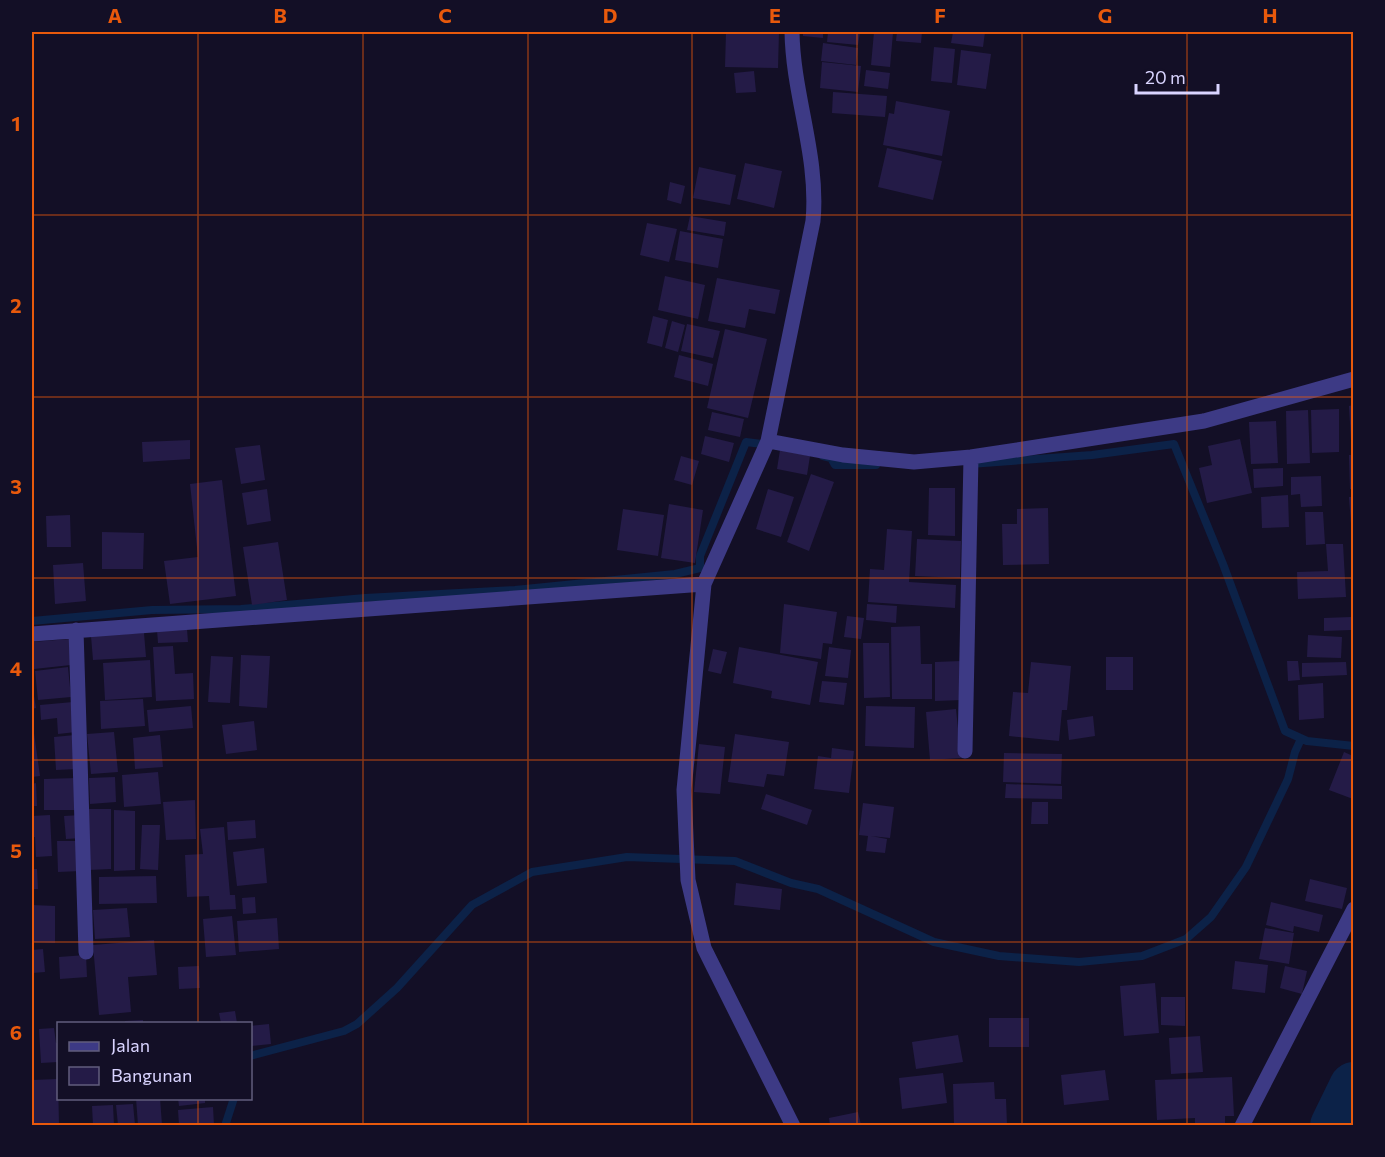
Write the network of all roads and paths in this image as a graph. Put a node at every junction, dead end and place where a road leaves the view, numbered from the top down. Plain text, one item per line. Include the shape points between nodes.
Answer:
1 (792, 32) edge
2 (1353, 379) edge
3 (768, 441) junction
4 (971, 457) junction
5 (704, 584) junction
6 (76, 630) junction
7 (32, 634) edge
8 (964, 751) dead end
9 (1353, 909) edge
10 (86, 952) dead end
11 (793, 1125) edge
12 (1242, 1125) edge

1 - 3 street via 795,75 815,193 813,221
2 - 4 street via 1204,421
3 - 4 street via 843,455 914,462
3 - 5 street
4 - 8 street
5 - 6 street
5 - 11 street via 684,790 688,880 704,948
6 - 7 street
6 - 10 street
9 - 12 street

